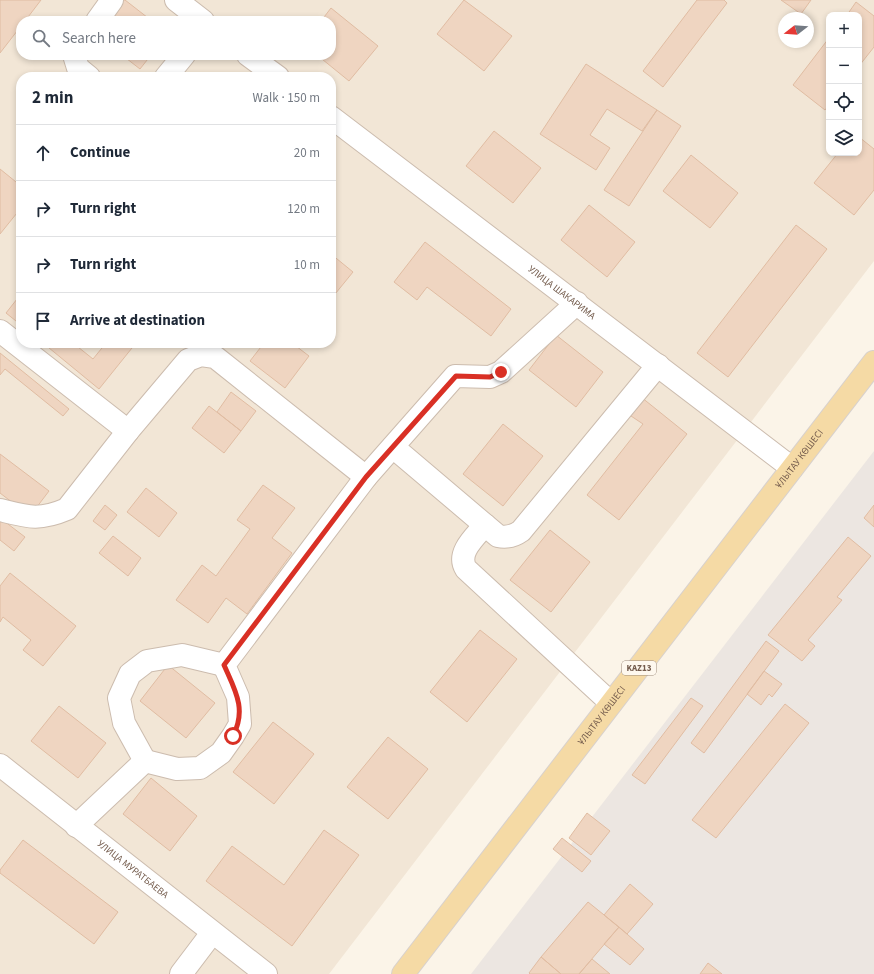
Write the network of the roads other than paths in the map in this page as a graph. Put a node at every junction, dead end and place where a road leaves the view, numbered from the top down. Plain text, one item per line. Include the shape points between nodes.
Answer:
1 (112, 0) edge
2 (176, 0) edge
3 (101, 16) edge
4 (197, 16) edge
5 (76, 60) edge
6 (180, 60) edge
7 (255, 60) edge
8 (83, 72) edge
9 (170, 72) edge
10 (271, 72) edge
11 (336, 121) edge
12 (577, 303) junction
13 (0, 331) edge
14 (16, 344) edge
15 (22, 348) edge
16 (874, 362) edge
17 (658, 365) junction
18 (128, 431) junction
19 (393, 447) junction
20 (792, 468) junction
21 (366, 477) junction
22 (0, 510) edge
23 (485, 525) junction
24 (224, 665) junction
25 (611, 703) junction
26 (145, 761) junction
27 (0, 766) edge
28 (76, 826) junction
29 (212, 933) junction
30 (181, 974) edge
31 (266, 974) edge
32 (403, 974) edge

1 - 3 street
2 - 4 street
5 - 8 street via 78,68
6 - 9 street
7 - 10 street
11 - 12 street, УЛИЦА ШАКАРИМА
12 - 17 street, УЛИЦА ШАКАРИМА
12 - 19 street via 501,372 490,377 456,376
13 - 14 street
15 - 18 street
16 - 20 main road, ҰЛЫТАУ КӨШЕСІ / KAZ13
17 - 20 street, УЛИЦА ШАКАРИМА
17 - 23 street via 521,531 504,538
18 - 21 street via 188,360 201,356 215,357
18 - 22 street via 67,509 52,516 34,518
19 - 21 street
19 - 23 street
20 - 25 main road, ҰЛЫТАУ КӨШЕСІ / KAZ13
21 - 24 street
23 - 25 street via 462,555 466,569
24 - 26 street via 238,697 240,724 221,753 200,768 177,769
24 - 26 street via 182,655 147,661 130,674 119,698 124,723
25 - 32 main road, ҰЛЫТАУ КӨШЕСІ / KAZ13
26 - 28 street
27 - 28 street, УЛИЦА МУРАТБАЕВА
28 - 29 street, УЛИЦА МУРАТБАЕВА
29 - 30 street
29 - 31 street, УЛИЦА МУРАТБАЕВА

